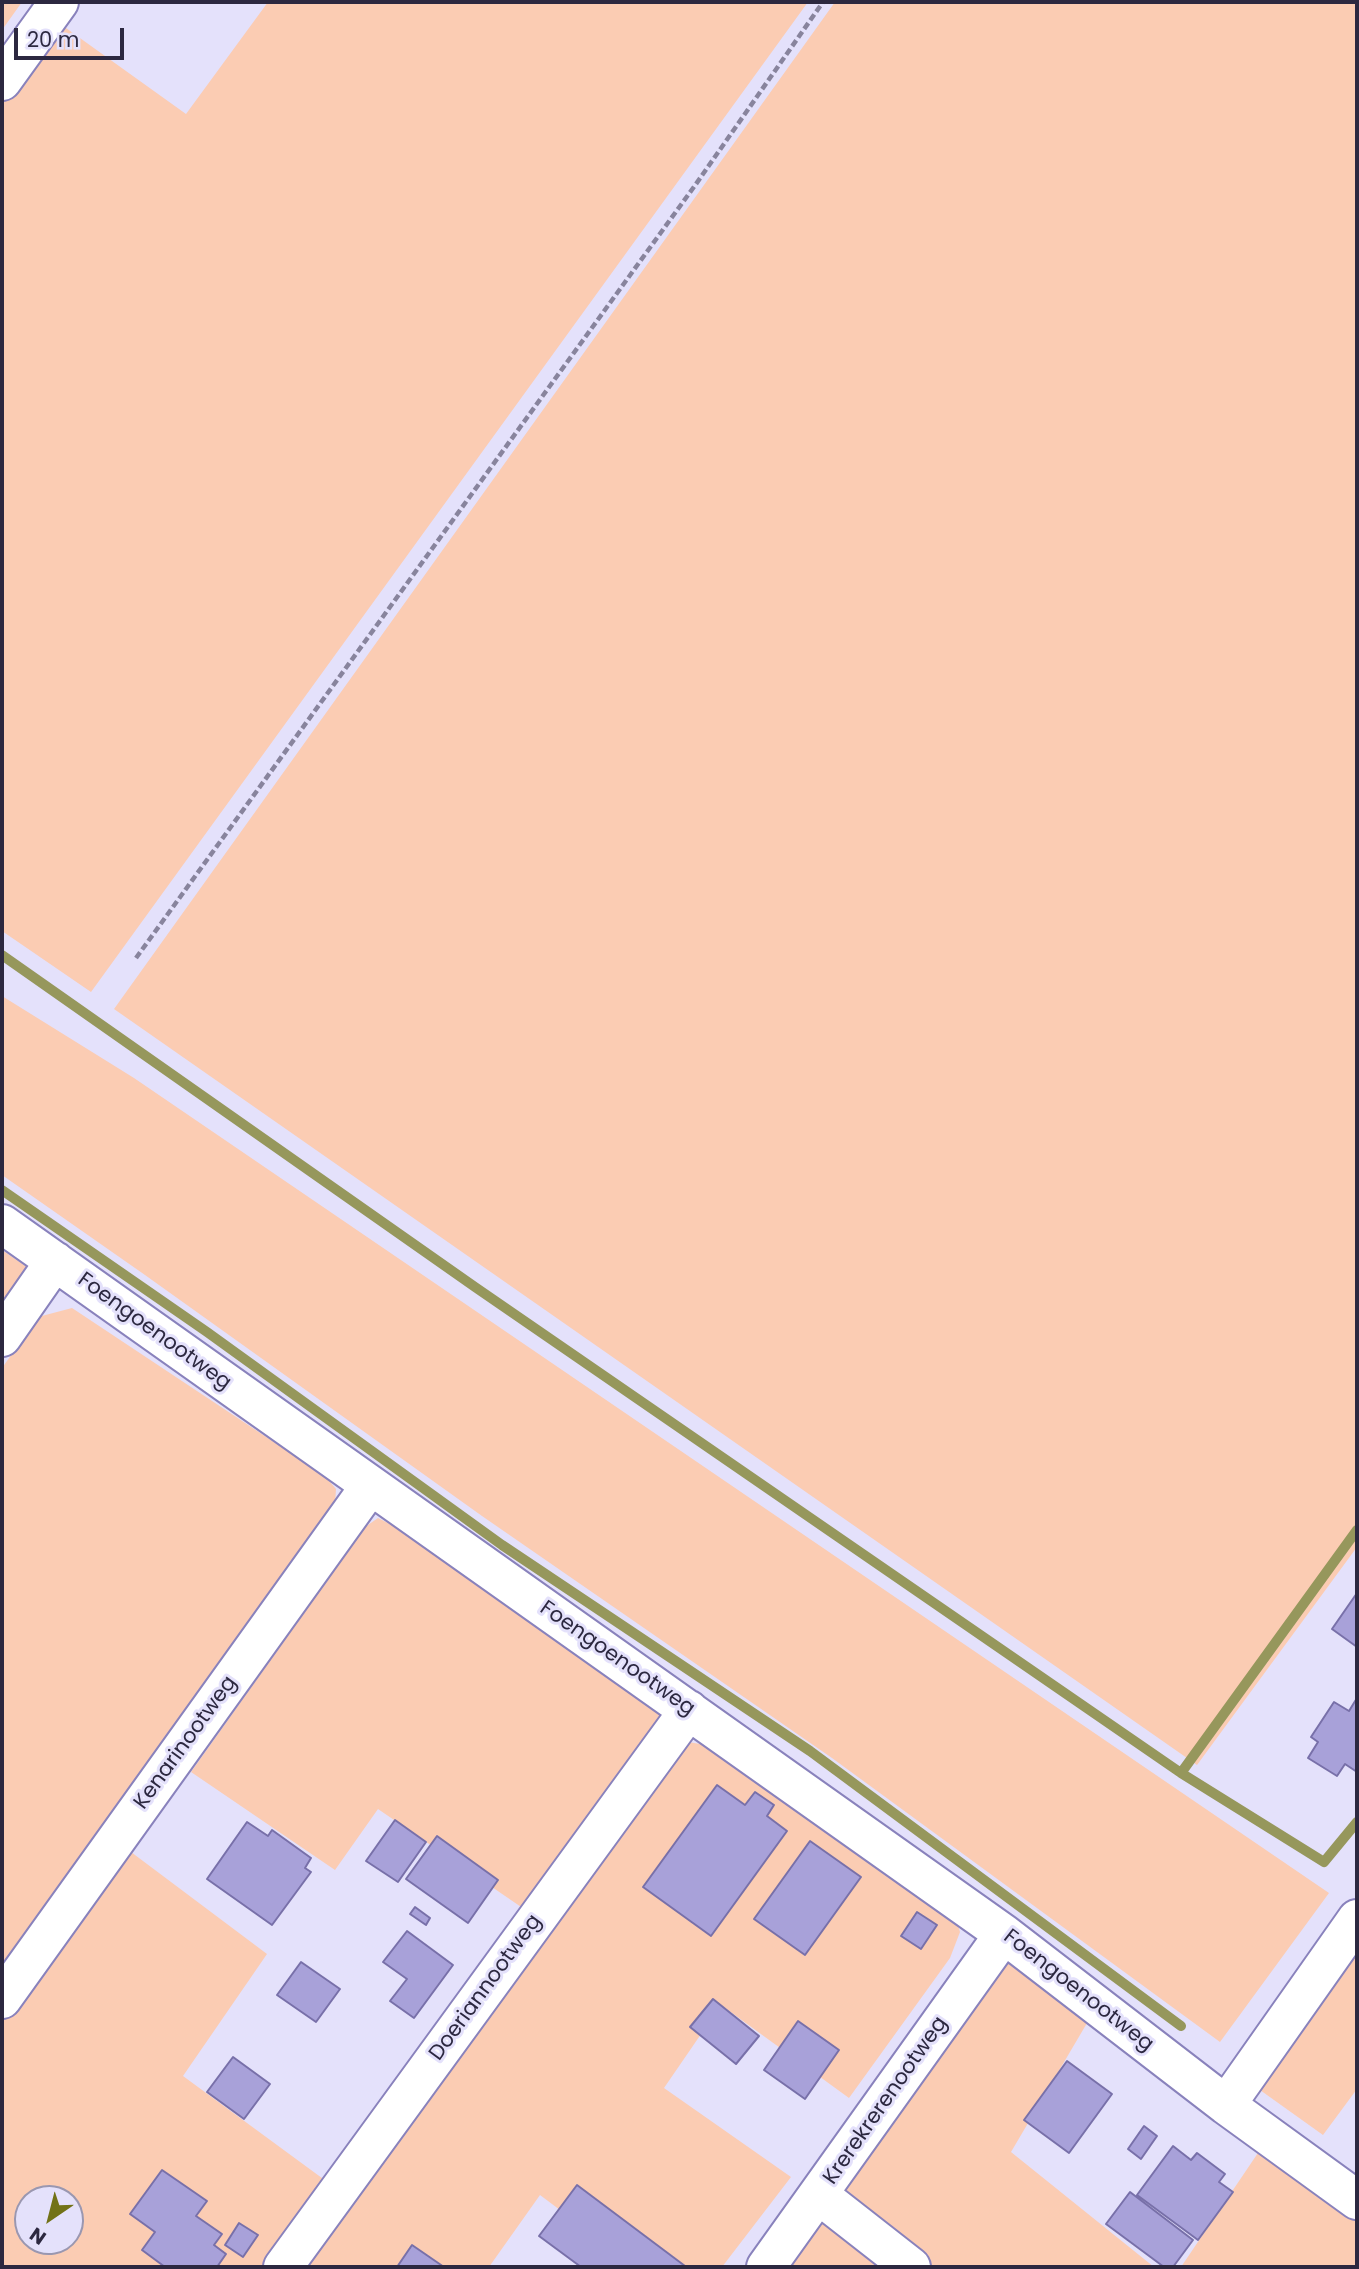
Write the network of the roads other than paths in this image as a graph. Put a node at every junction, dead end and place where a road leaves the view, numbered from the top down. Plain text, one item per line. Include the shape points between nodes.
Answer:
1 (59, 2) edge
2 (2, 81) edge
3 (2, 1224) edge
4 (55, 1261) junction
5 (2, 1337) edge
6 (370, 1486) junction
7 (689, 1710) junction
8 (1357, 1919) edge
9 (1004, 1934) junction
10 (2, 1999) edge
11 (1226, 2105) junction
12 (819, 2195) junction
13 (1357, 2200) edge
14 (283, 2267) edge
15 (766, 2267) edge
16 (911, 2267) edge

1 - 2 street
3 - 4 street, Foengoenootweg
4 - 5 street
4 - 6 street, Foengoenootweg
6 - 7 street, Foengoenootweg
6 - 10 street, Kenarinootweg
7 - 9 street, Foengoenootweg
7 - 14 street, Doeriannootweg
8 - 11 street
9 - 11 street, Foengoenootweg
9 - 12 street, Krerekrerenootweg
11 - 13 street, Foengoenootweg
12 - 15 street, Krerekrerenootweg
12 - 16 street

